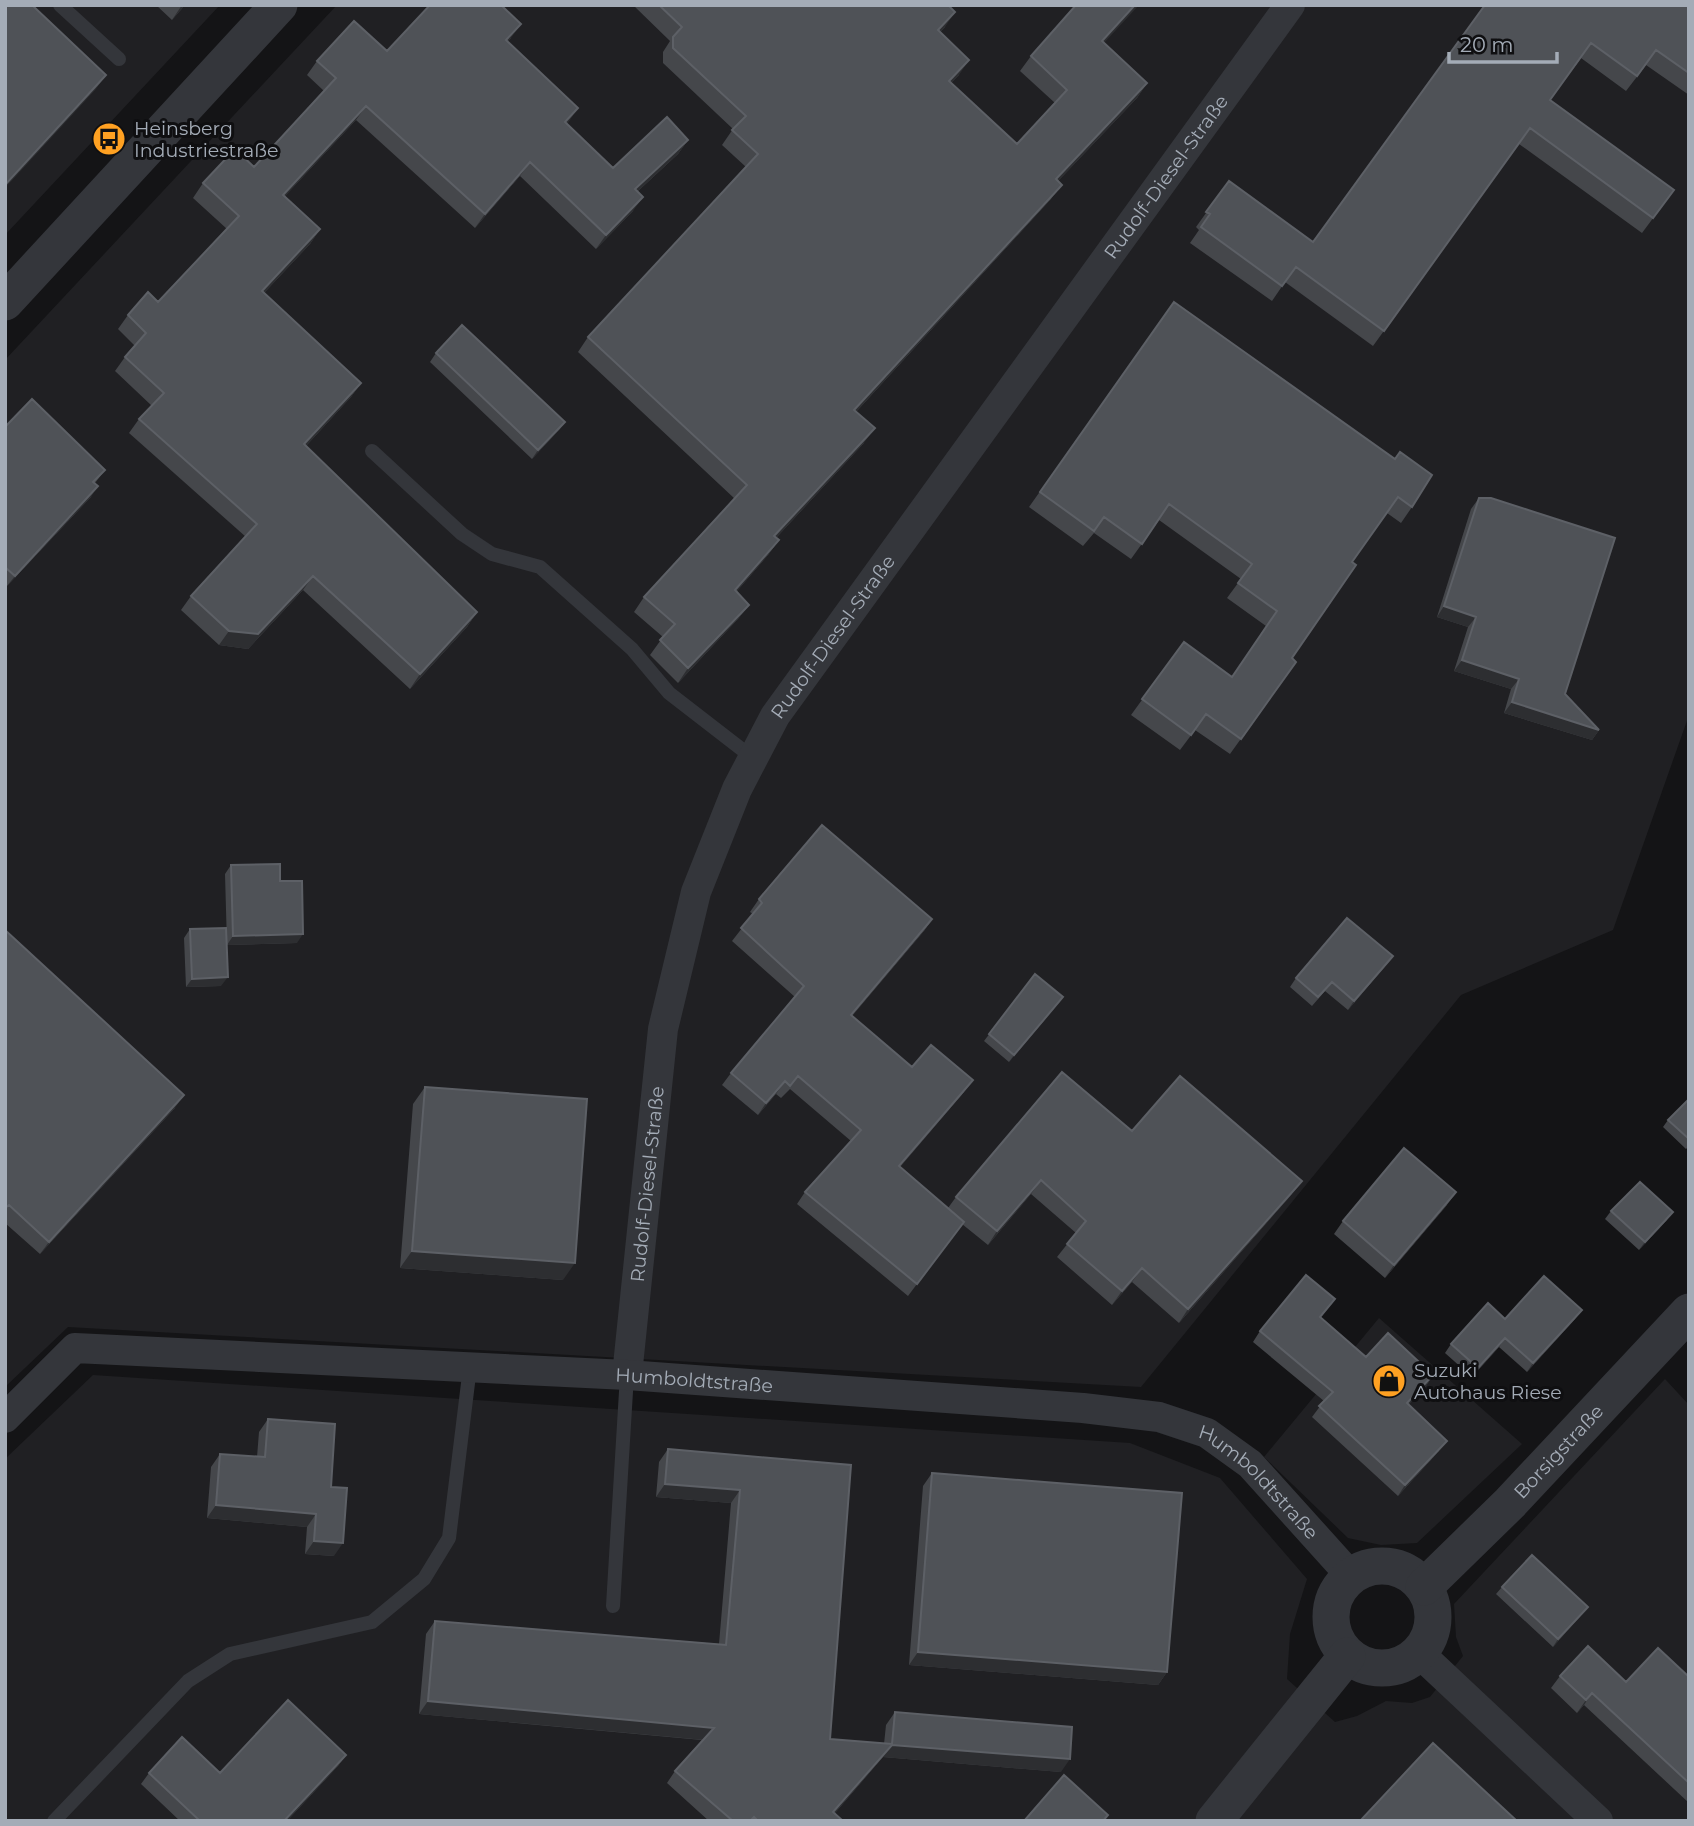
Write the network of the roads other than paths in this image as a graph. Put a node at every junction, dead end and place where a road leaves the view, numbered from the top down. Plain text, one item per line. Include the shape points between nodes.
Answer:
1 (60, 5) edge
2 (279, 5) edge
3 (1290, 5) edge
4 (119, 59) dead end
5 (5, 302) edge
6 (372, 451) dead end
7 (753, 758) junction
8 (1689, 1312) edge
9 (470, 1367) junction
10 (627, 1375) junction
11 (5, 1418) edge
12 (1351, 1576) junction
13 (1424, 1587) junction
14 (613, 1606) dead end
15 (1419, 1653) junction
16 (1347, 1656) junction
17 (54, 1821) edge
18 (1214, 1821) edge
19 (1598, 1821) edge

1 - 4 lane
2 - 5 street
3 - 7 street, Rudolf-Diesel-Straße via 775,716
6 - 7 lane via 462,534 492,554 540,567 632,649 669,693
7 - 10 street, Rudolf-Diesel-Straße via 696,892 663,1029
8 - 13 street, Borsigstraße via 1510,1503
9 - 10 street, Humboldtstraße
9 - 11 street, Humboldtstraße via 75,1348
9 - 17 lane via 449,1538 424,1579 372,1622 230,1654 188,1681
10 - 12 street, Humboldtstraße via 1159,1417 1207,1433 1251,1464
10 - 14 lane
12 - 13 street via 1382,1565 1412,1575
12 - 16 street via 1333,1600 1330,1615 1337,1644
13 - 15 street via 1432,1603 1433,1621 1429,1639
15 - 16 street via 1406,1663 1376,1669
15 - 19 street
16 - 18 street

